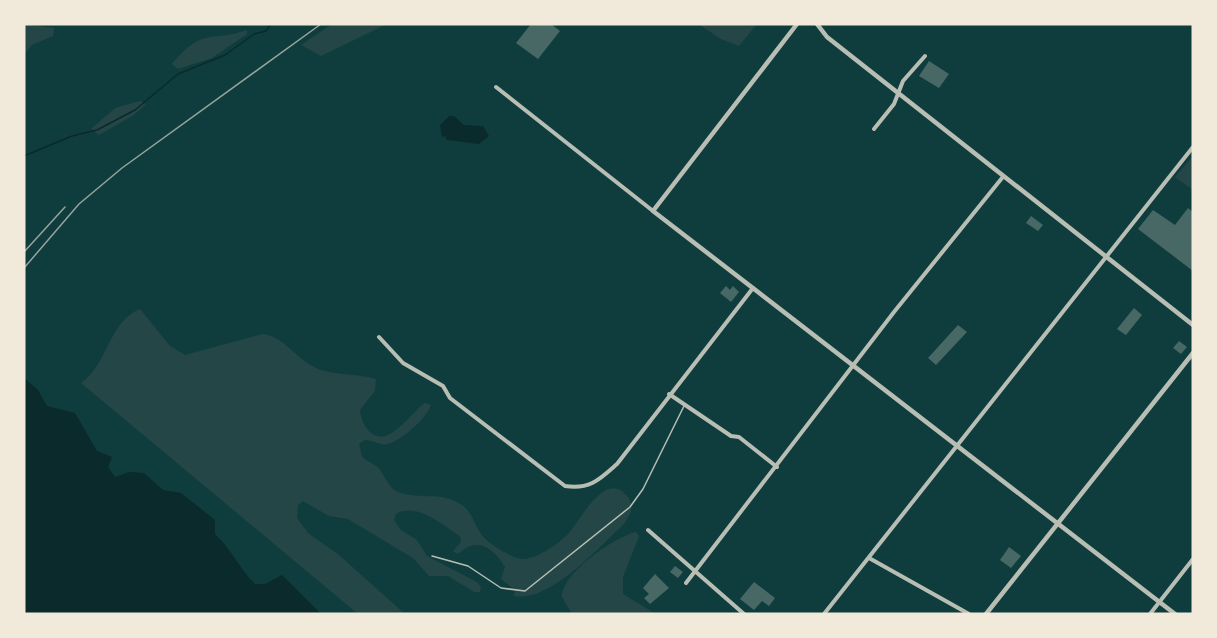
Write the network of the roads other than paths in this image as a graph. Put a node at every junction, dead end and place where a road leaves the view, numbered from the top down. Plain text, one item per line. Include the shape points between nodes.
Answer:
1 (797, 24) edge
2 (817, 24) edge
3 (926, 56) dead end
4 (496, 87) dead end
5 (898, 94) junction
6 (874, 129) dead end
7 (1193, 147) edge
8 (1002, 177) junction
9 (653, 212) junction
10 (1106, 258) junction
11 (753, 288) junction
12 (1193, 325) edge
13 (379, 337) dead end
14 (1193, 353) edge
15 (854, 366) junction
16 (669, 394) junction
17 (684, 405) junction
18 (959, 445) junction
19 (777, 467) junction
20 (1059, 523) junction
21 (648, 530) dead end
22 (432, 556) dead end
23 (869, 558) junction
24 (1193, 559) edge
25 (694, 573) junction
26 (686, 583) dead end
27 (1160, 602) junction
28 (744, 614) edge
29 (824, 614) edge
30 (969, 614) edge
31 (986, 614) edge
32 (1150, 614) edge
33 (1175, 614) edge

1 - 9 street
2 - 5 street via 827,37
3 - 5 street via 903,81
4 - 9 street
5 - 6 street
5 - 8 street
7 - 10 street
8 - 10 street
8 - 15 street
9 - 11 street
10 - 12 street
10 - 18 street
11 - 15 street
11 - 16 street
13 - 16 street via 403,363 443,386 450,398 565,486 580,489 599,480 617,464
14 - 20 street
15 - 18 street
15 - 19 street
16 - 17 street
17 - 19 street via 731,436 739,437
17 - 22 lane via 643,489 630,507 525,591 501,588 468,566
18 - 20 street
18 - 23 street
19 - 25 street
20 - 27 street
20 - 31 street
21 - 25 street
23 - 29 street
23 - 30 street
24 - 27 street
25 - 26 street
25 - 28 street
27 - 32 street
27 - 33 street

